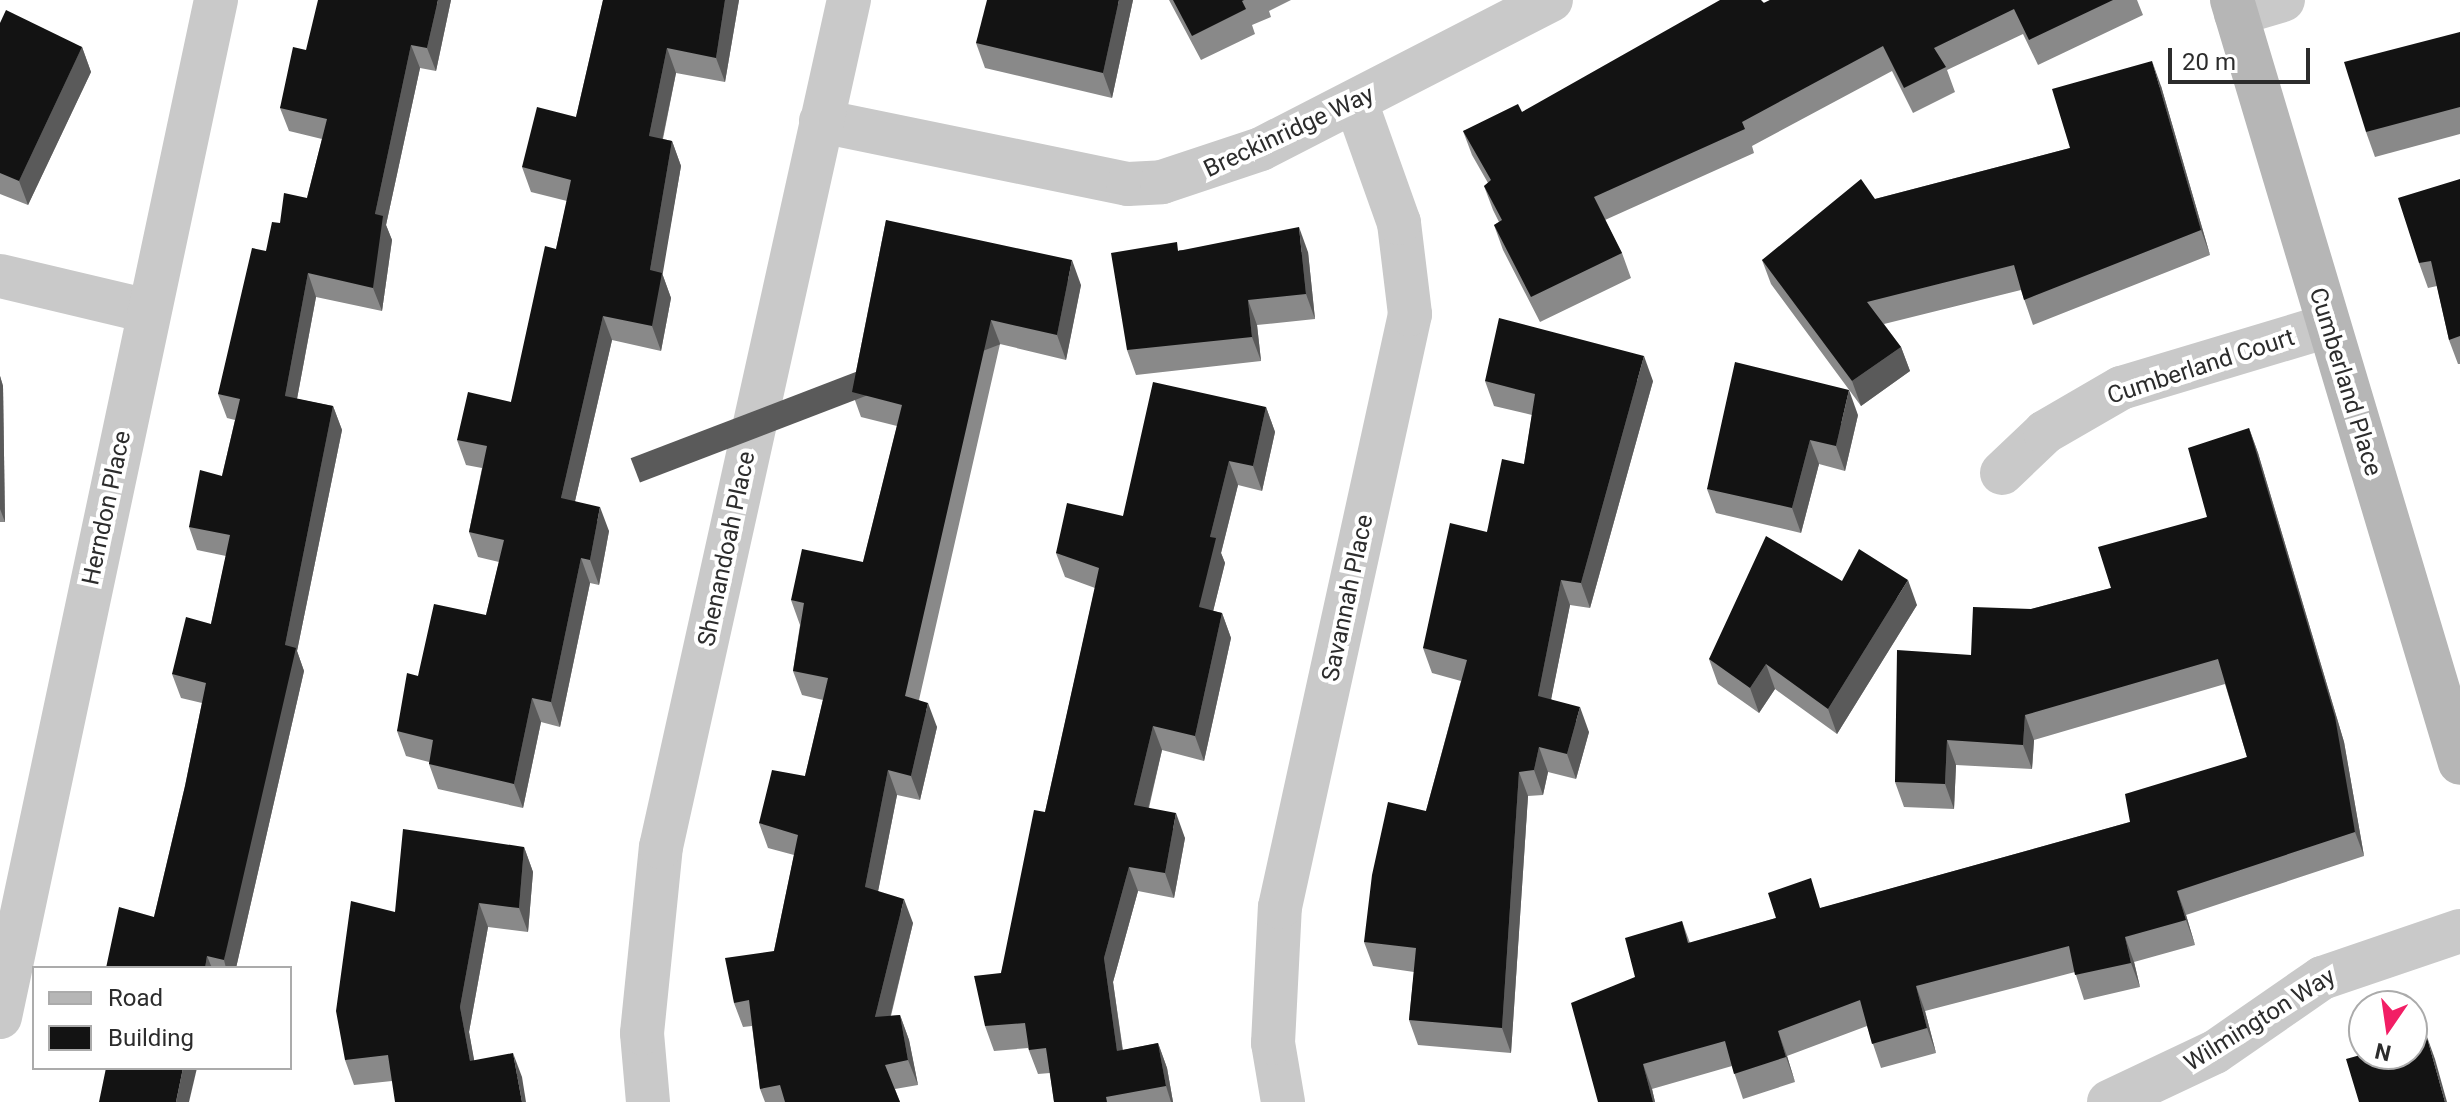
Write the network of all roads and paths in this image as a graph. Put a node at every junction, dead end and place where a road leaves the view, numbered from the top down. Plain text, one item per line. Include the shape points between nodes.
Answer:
1 (216, 0) edge
2 (849, 0) edge
3 (1551, 0) edge
4 (2283, 0) edge
5 (2234, 7) edge
6 (1356, 102) junction
7 (821, 121) junction
8 (0, 276) edge
9 (148, 311) junction
10 (2328, 326) junction
11 (2002, 473) dead end
12 (2460, 763) edge
13 (17, 860) edge
14 (2460, 931) edge
15 (0, 1017) edge
16 (648, 1102) edge
17 (1283, 1102) edge
18 (2109, 1102) edge

1 - 9 street, Herndon Place
2 - 7 street, Shenandoah Place
3 - 6 street, Breckinridge Way
4 - 5 street
5 - 10 street, Cumberland Place
6 - 7 street, Breckinridge Way via 1197,176 1128,184
6 - 17 street, Savannah Place via 1399,223 1410,314 1280,907 1273,1043
7 - 16 street, Shenandoah Place via 661,847 648,923 642,1033
8 - 9 street
9 - 13 street, Herndon Place
10 - 11 street, Cumberland Court via 2121,388 2045,432
10 - 12 street, Cumberland Place
13 - 15 street, Herndon Place
14 - 18 street, Wilmington Way via 2322,978 2215,1052

